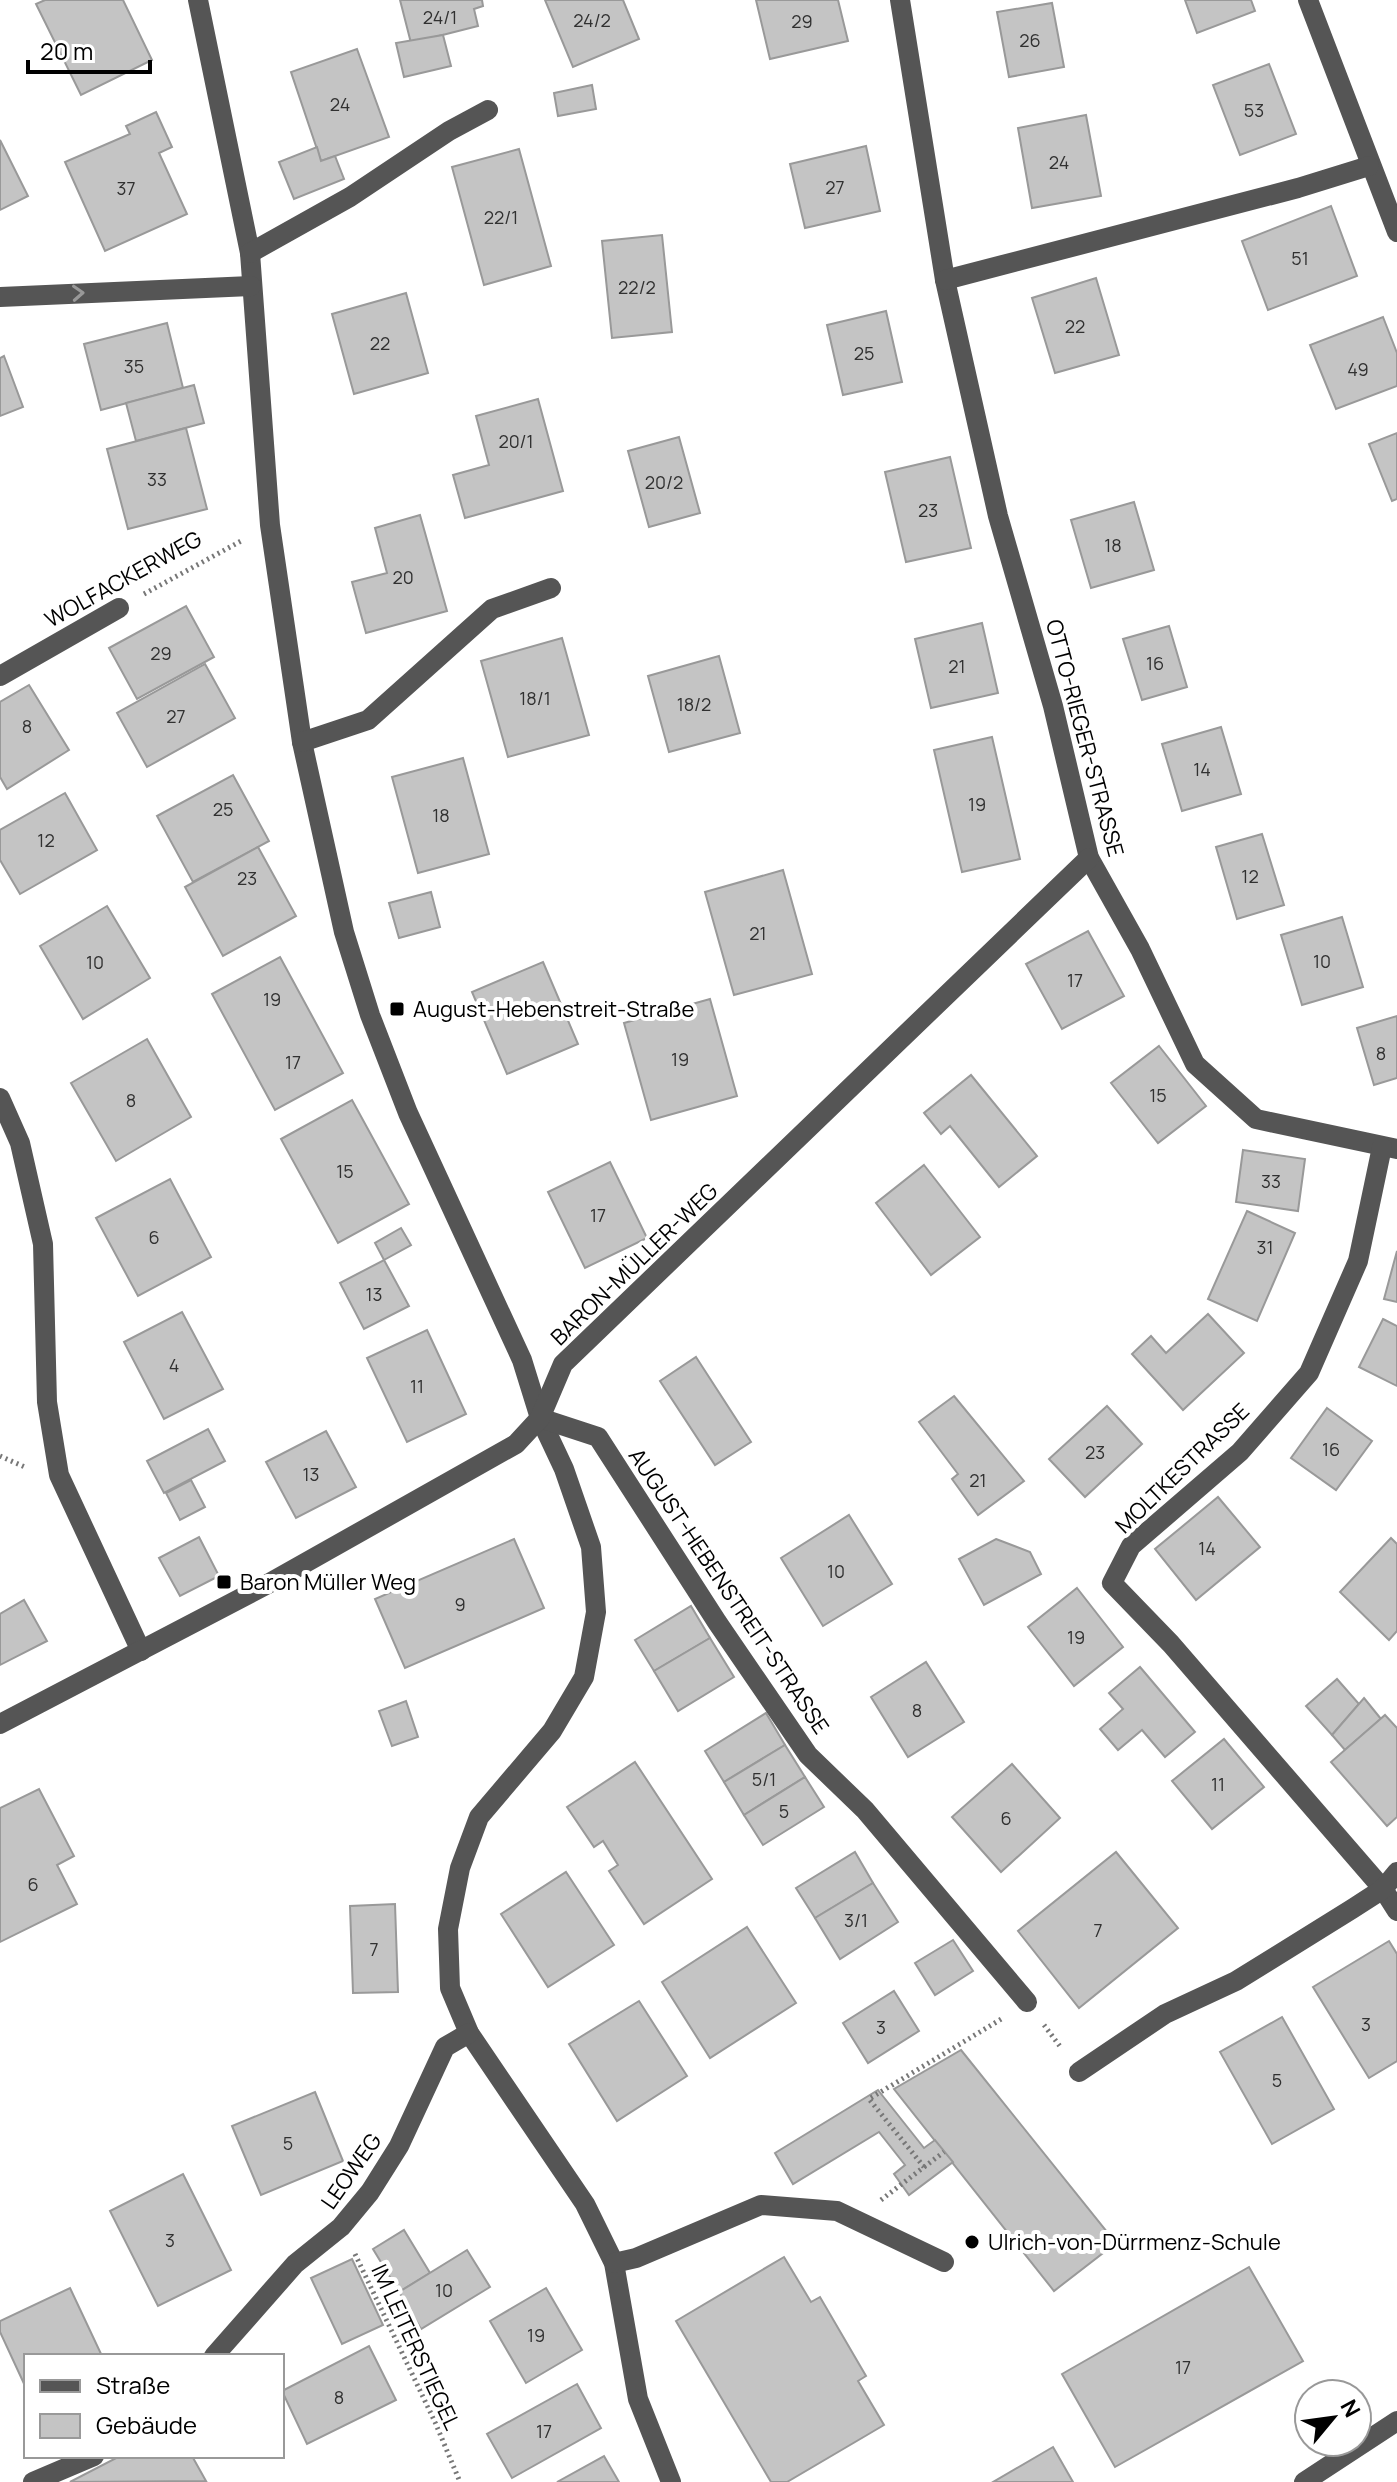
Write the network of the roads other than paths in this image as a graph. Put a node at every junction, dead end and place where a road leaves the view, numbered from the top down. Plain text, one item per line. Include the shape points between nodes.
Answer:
1 (198, 0) edge
2 (900, 0) edge
3 (1308, 0) edge
4 (488, 110) dead end
5 (1369, 166) junction
6 (1397, 232) edge
7 (250, 253) junction
8 (945, 280) junction
9 (251, 286) junction
10 (0, 297) edge
11 (551, 588) dead end
12 (119, 608) road end
13 (0, 676) edge
14 (302, 742) junction
15 (1089, 858) junction
16 (0, 1098) edge
17 (1389, 1148) edge
18 (540, 1418) junction
19 (141, 1651) junction
20 (0, 1724) edge
21 (1397, 1872) edge
22 (1383, 1889) junction
23 (1397, 1911) edge
24 (1027, 2002) road end
25 (469, 2033) junction
26 (1079, 2072) road end
27 (944, 2262) dead end
28 (614, 2263) junction
29 (216, 2354) edge
30 (1397, 2421) edge
31 (89, 2458) edge
32 (33, 2482) edge
33 (671, 2482) edge
34 (1304, 2482) edge

1 - 7 street
2 - 8 street, OTTO-RIEGER-STRASSE
3 - 5 street
4 - 7 street
5 - 6 street
5 - 8 street
7 - 9 street
8 - 15 street, OTTO-RIEGER-STRASSE via 998,516 1053,706
10 -> 9 street
9 - 14 street via 270,525
11 - 14 street via 492,609 368,720
12 - 13 street, WOLFACKERWEG
14 - 18 street via 344,932 370,1015 408,1113 522,1360
15 - 17 street, OTTO-RIEGER-STRASSE via 1195,1064 1256,1119
15 - 18 street, BARON-MÜLLER-WEG via 563,1364
16 - 19 street via 20,1143 43,1244 47,1402 59,1475
17 - 22 street, MOLTKESTRASSE via 1358,1261 1309,1373 1240,1452 1131,1546 1112,1583
18 - 19 street, BARON-MÜLLER-WEG via 516,1444
18 - 24 street, AUGUST-HEBENSTREIT-STRASSE via 598,1437 808,1755 865,1810
18 - 25 street via 591,1547 596,1612 584,1677 552,1731 479,1817 460,1868 448,1929 450,1988
19 - 20 street, BARON-MÜLLER-WEG
21 - 22 street
22 - 23 street, MOLTKESTRASSE
22 - 26 street via 1236,1981 1165,2014
25 - 28 street via 585,2204
25 - 29 street, LEOWEG via 445,2047 399,2146 370,2192 341,2227 295,2264
27 - 28 street via 837,2211 761,2205
28 - 33 street via 638,2399
30 - 34 street
31 - 32 street

